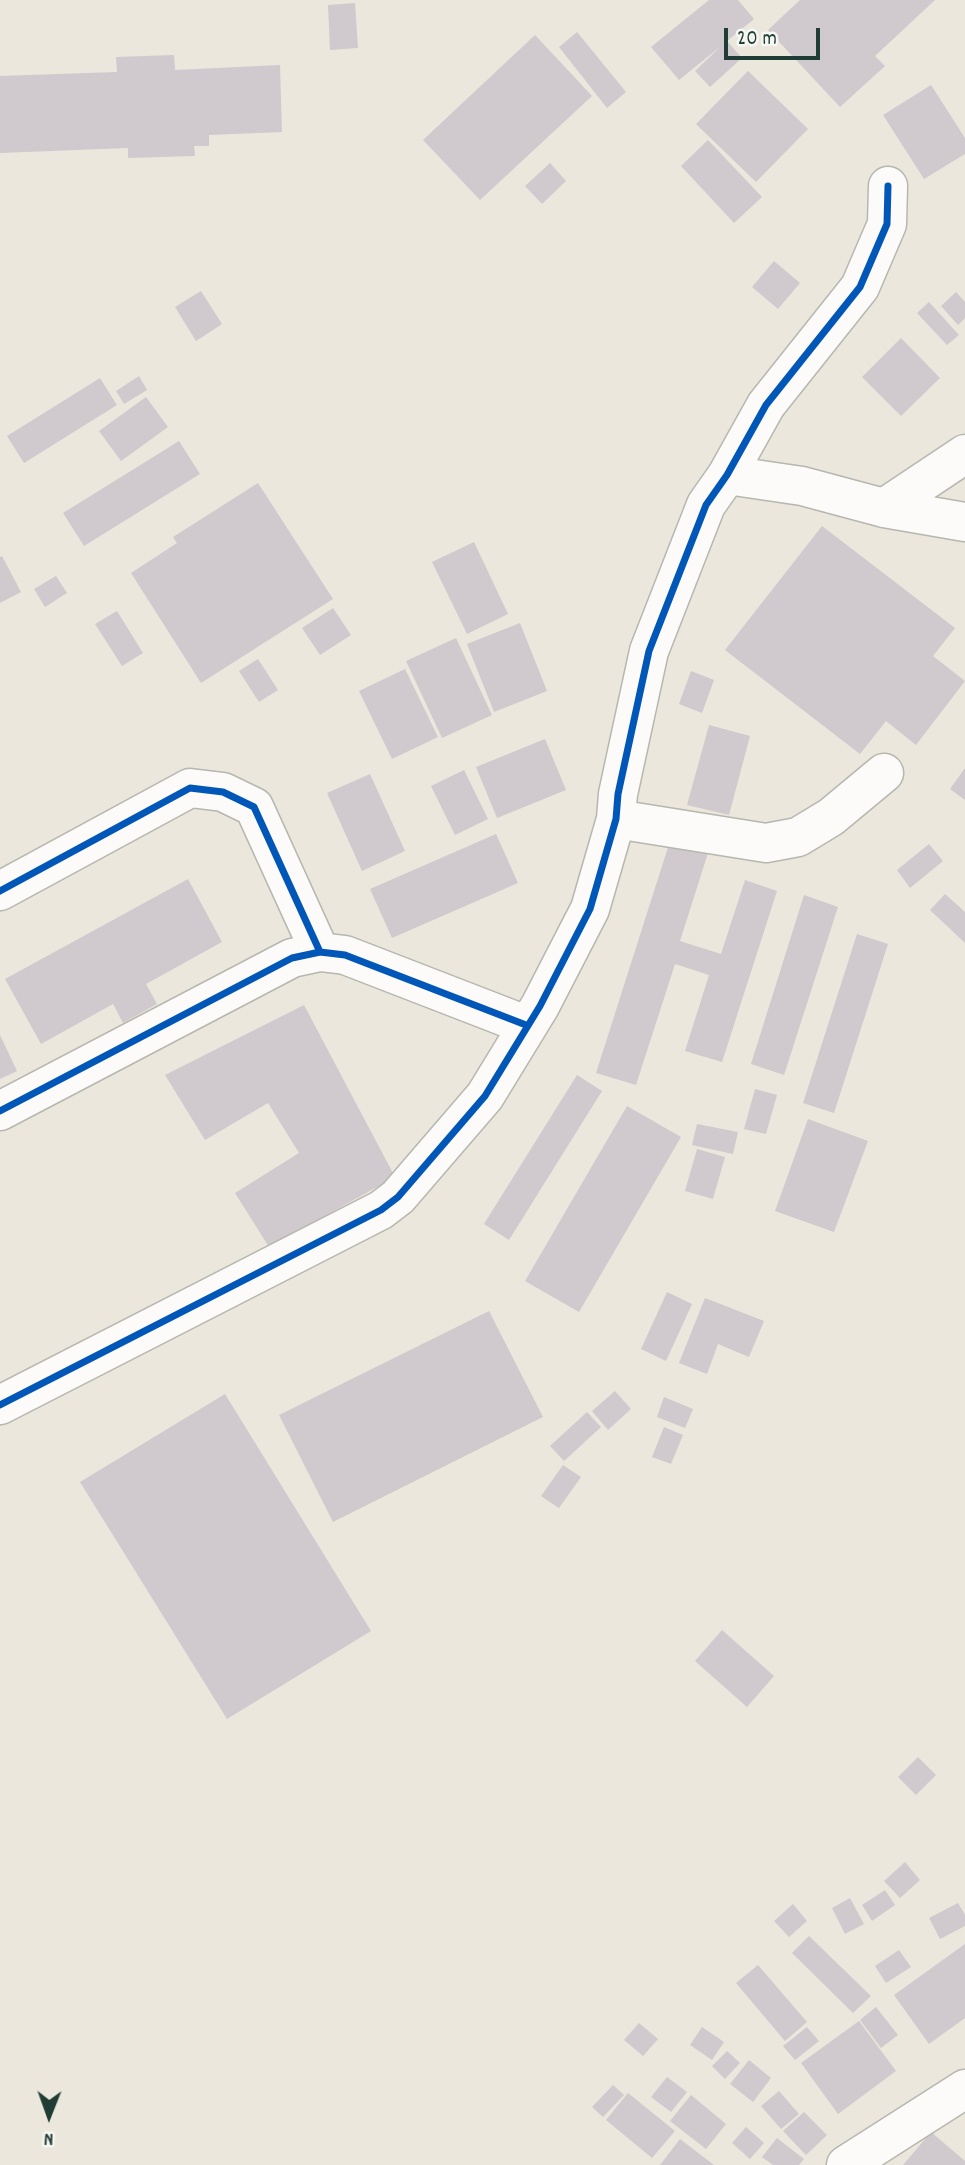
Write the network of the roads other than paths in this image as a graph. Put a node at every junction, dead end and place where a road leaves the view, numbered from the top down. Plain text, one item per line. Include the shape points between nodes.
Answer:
1 (888, 186) dead end
2 (965, 453) edge
3 (727, 475) junction
4 (884, 508) junction
5 (965, 522) edge
6 (884, 773) dead end
7 (616, 819) junction
8 (0, 891) edge
9 (320, 952) junction
10 (526, 1025) junction
11 (0, 1111) edge
12 (0, 1405) edge
13 (965, 2089) edge
14 (846, 2165) edge

1 - 3 street via 887,224 860,287 766,405
2 - 4 street
3 - 4 street via 802,486
3 - 7 street via 706,505 649,651
4 - 5 street
6 - 7 street via 831,817 798,837 766,843
7 - 10 street via 590,909
8 - 9 street via 190,788 223,792 254,807
9 - 10 street via 345,955
9 - 11 street via 292,958
10 - 12 street via 485,1096 398,1197 381,1210
13 - 14 street

